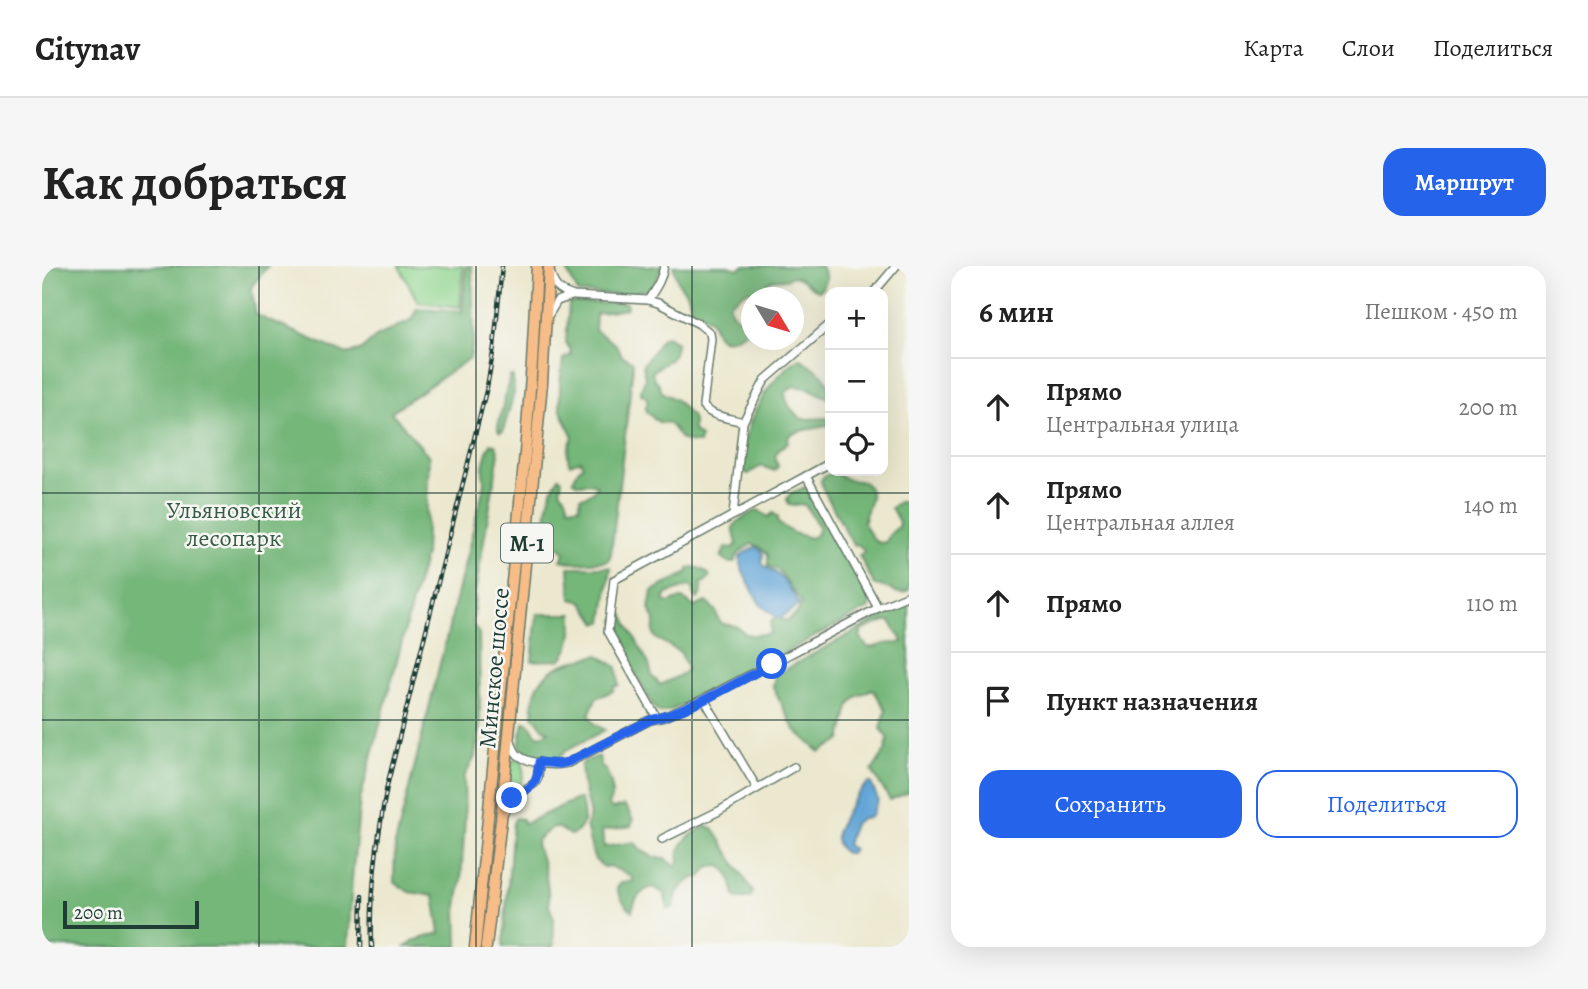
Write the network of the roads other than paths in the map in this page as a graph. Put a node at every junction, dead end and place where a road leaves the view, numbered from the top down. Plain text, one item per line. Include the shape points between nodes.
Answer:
1 (537, 266) edge
2 (549, 266) edge
3 (664, 266) edge
4 (896, 266) edge
5 (878, 287) edge
6 (573, 296) junction
7 (648, 300) junction
8 (545, 326) junction
9 (825, 328) edge
10 (743, 422) junction
11 (825, 466) edge
12 (806, 476) junction
13 (733, 515) junction
14 (909, 595) edge
15 (878, 608) junction
16 (705, 699) junction
17 (653, 719) junction
18 (509, 732) junction
19 (539, 762) junction
20 (794, 766) dead end
21 (757, 788) junction
22 (501, 820) junction
23 (662, 839) dead end
24 (475, 947) edge
25 (486, 947) edge

1 - 24 highway, Минское шоссе / М-1 via 524,465
2 - 6 street via 556,286
2 - 8 highway, Минское шоссе / М-1
3 - 7 street
4 - 5 street
6 - 7 street
6 - 8 street via 557,301
7 - 10 street via 710,333 704,406 706,411
8 - 18 highway, Минское шоссе / М-1
9 - 10 street via 765,380
10 - 13 street
11 - 12 street
12 - 13 street
12 - 15 street
13 - 17 street via 614,580 608,631
14 - 15 street
15 - 16 street
16 - 17 street
16 - 21 street
17 - 19 street via 568,762
18 - 19 street via 519,755
18 - 22 highway, Минское шоссе / М-1
19 - 22 street via 535,783 512,798
20 - 21 street
21 - 23 street
22 - 25 highway, Минское шоссе / М-1

